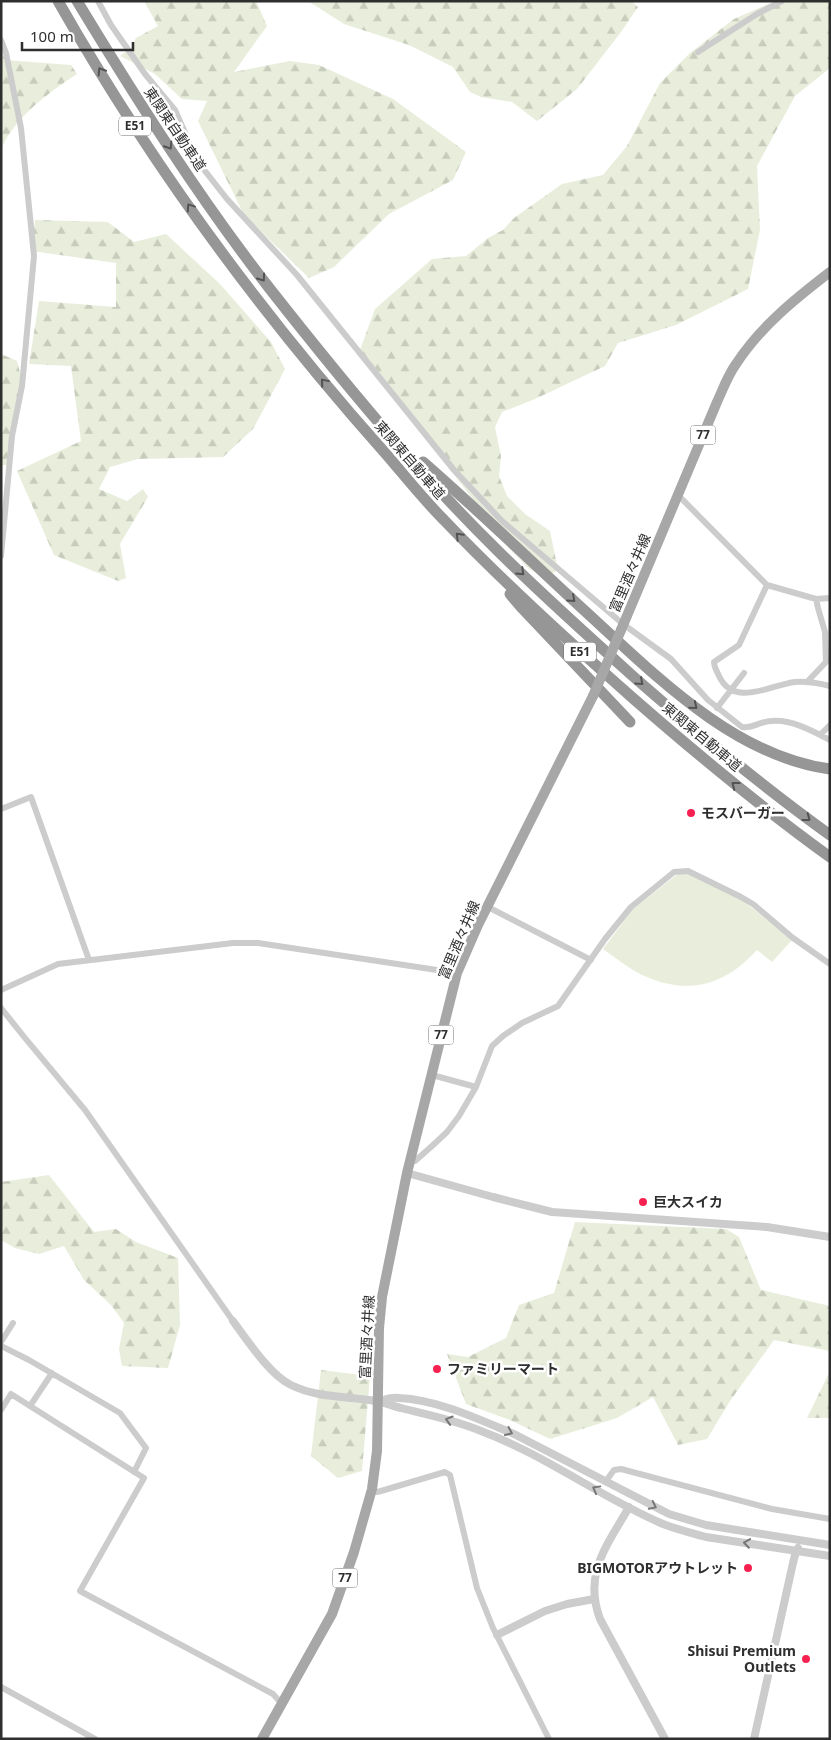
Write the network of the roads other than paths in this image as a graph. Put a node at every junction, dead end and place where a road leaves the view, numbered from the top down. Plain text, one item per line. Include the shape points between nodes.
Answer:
1 (58, 1) edge
2 (77, 1) edge
3 (98, 1) edge
4 (782, 1) edge
5 (1, 40) edge
6 (698, 52) dead end
7 (830, 272) edge
8 (381, 424) junction
9 (678, 495) junction
10 (1, 556) edge
11 (481, 557) junction
12 (767, 585) junction
13 (830, 598) edge
14 (816, 599) junction
15 (622, 627) junction
16 (744, 673) dead end
17 (807, 682) junction
18 (830, 686) edge
19 (731, 691) junction
20 (717, 708) junction
21 (630, 722) dead end
22 (830, 725) edge
23 (820, 735) junction
24 (830, 740) edge
25 (830, 769) edge
26 (1, 809) edge
27 (830, 835) edge
28 (830, 857) edge
29 (488, 906) junction
30 (89, 960) junction
31 (592, 960) junction
32 (830, 964) edge
33 (457, 973) junction
34 (1, 990) edge
35 (1, 1008) edge
36 (432, 1075) junction
37 (476, 1087) junction
38 (408, 1167) junction
39 (830, 1237) edge
40 (233, 1321) joint
41 (13, 1323) dead end
42 (1, 1342) edge
43 (1, 1346) edge
44 (52, 1373) junction
45 (378, 1401) junction
46 (30, 1406) junction
47 (1, 1410) edge
48 (134, 1472) junction
49 (606, 1481) junction
50 (372, 1490) junction
51 (629, 1507) junction
52 (830, 1519) edge
53 (774, 1536) junction
54 (808, 1541) junction
55 (830, 1545) edge
56 (796, 1551) junction
57 (830, 1556) edge
58 (594, 1599) junction
59 (497, 1634) junction
60 (1, 1687) edge
61 (282, 1704) junction
62 (95, 1739) edge
63 (262, 1739) edge
64 (549, 1739) edge
65 (665, 1739) edge
66 (754, 1739) edge

11 -> 1 highway, 東関東自動車道 / E51 via 355,420 217,248 118,100
2 -> 8 highway, 東関東自動車道 / E51 via 190,179 269,288
3 - 15 street via 145,74 175,110 198,162 227,199 298,275 454,470 502,521
4 - 6 street
5 - 10 street via 22,128 34,256
7 - 9 main road, 富里酒々井線 / 77 via 763,328 735,365
8 -> 25 highway via 639,660 704,714 768,751 802,764
8 -> 27 highway, 東関東自動車道 / E51 via 492,545 600,647 730,759
9 - 12 street
9 - 15 main road, 富里酒々井線 / 77
11 - 21 highway via 521,607
28 -> 11 highway, 東関東自動車道 / E51 via 657,720
12 - 14 street
12 - 19 street via 739,645 714,662 721,680
13 - 14 street
14 - 17 street via 826,632 826,662
15 - 20 street via 671,659
15 - 29 main road, 富里酒々井線 / 77, bridge via 592,696
16 - 19 street
17 - 18 street
17 - 19 street via 751,692
19 - 20 street
20 - 23 street via 742,727 772,720 788,721
22 - 23 street
23 - 24 street
26 - 30 street via 31,797
29 - 31 street
29 - 33 main road, 富里酒々井線 / 77
30 - 33 street via 258,943
30 - 34 street via 58,964
31 - 32 street via 631,907 674,872 682,870 747,900
31 - 37 street via 558,1006 522,1023 492,1046
33 - 36 main road, 富里酒々井線 / 77
35 - 40 street via 85,1110
36 - 37 street
36 - 38 main road, 富里酒々井線 / 77
37 - 38 street via 447,1132
38 - 39 street via 493,1197 552,1212 767,1227
38 - 45 main road, 富里酒々井線 / 77 via 382,1297
40 - 45 street via 258,1355 290,1385 314,1394
41 - 42 street
43 - 44 street
44 - 46 street
44 - 48 street via 120,1413 146,1448
45 -> 49 street via 398,1397 450,1408 514,1434
45 - 50 main road, 富里酒々井線 / 77
51 -> 45 street via 482,1431
46 - 47 street via 11,1394
46 - 48 street
48 - 61 street via 144,1478 80,1590 272,1694
49 - 52 street via 614,1470 621,1469 772,1509
49 -> 53 street via 669,1514 692,1522
50 - 59 street via 377,1492 445,1472 450,1475 477,1588
50 - 61 main road, 富里酒々井線 / 77 via 332,1614
56 -> 51 street via 706,1537 663,1524
51 - 58 street via 598,1564
53 - 54 street
53 - 56 street
54 - 55 street
54 - 56 street
56 - 57 street
56 - 66 street
58 - 59 street via 551,1609
58 - 65 street via 600,1619
59 - 64 street
60 - 62 street
61 - 63 main road, 富里酒々井線 / 77

